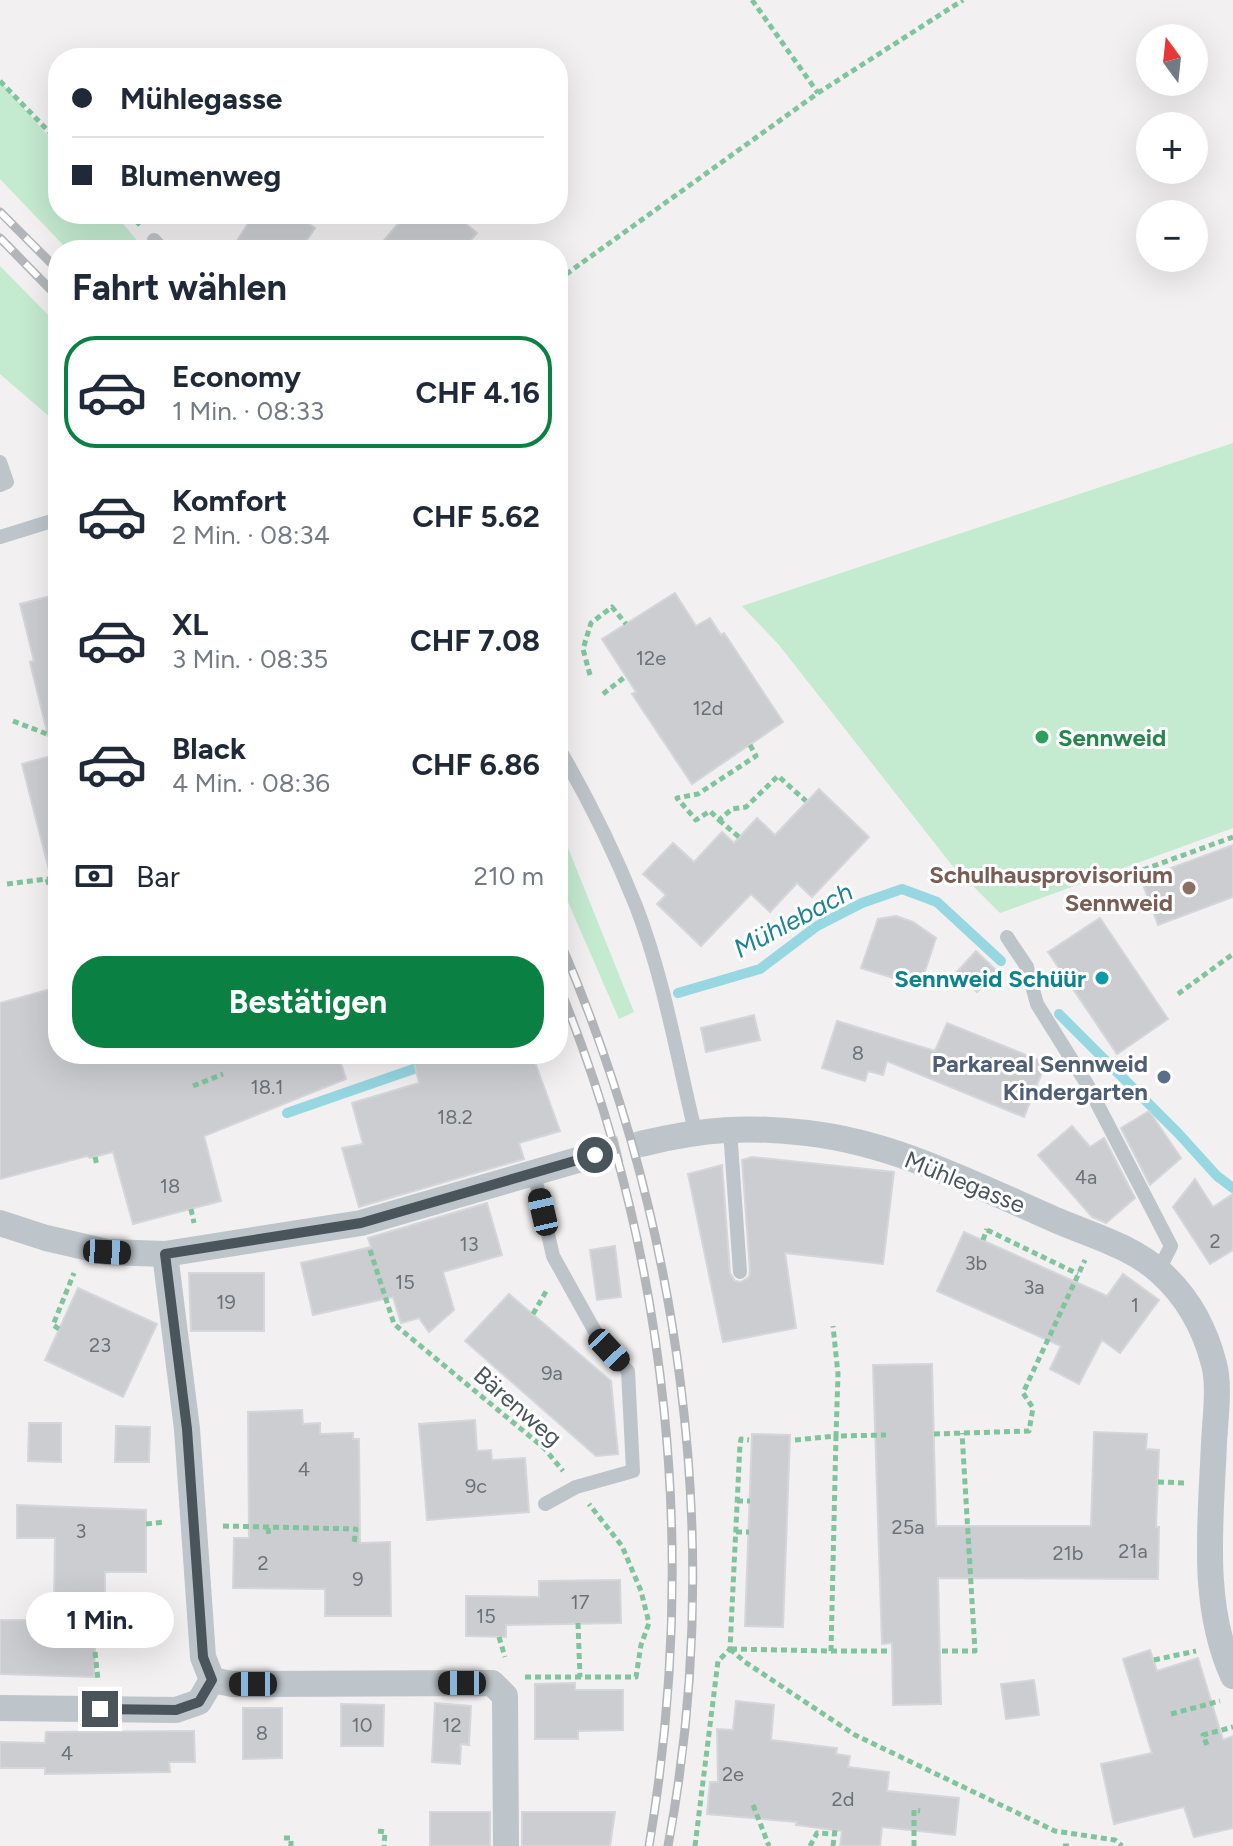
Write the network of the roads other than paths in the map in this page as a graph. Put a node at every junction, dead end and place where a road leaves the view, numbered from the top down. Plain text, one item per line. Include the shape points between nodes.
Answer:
1 (0, 462) edge
2 (0, 485) edge
3 (48, 522) edge
4 (0, 537) edge
5 (568, 764) edge
6 (1007, 937) dead end
7 (730, 1130) junction
8 (695, 1131) junction
9 (645, 1143) tunnel mouth
10 (595, 1155) tunnel mouth
11 (534, 1173) junction
12 (0, 1223) edge
13 (165, 1254) junction
14 (1159, 1270) junction
15 (740, 1272) dead end
16 (1224, 1366) edge
17 (545, 1504) dead end
18 (212, 1680) junction
19 (1230, 1688) edge
20 (0, 1708) edge
21 (506, 1846) edge

1 - 2 lane via 7,482
3 - 4 lane
5 - 8 lane via 637,908
6 - 14 lane via 1027,967 1037,1004 1087,1084 1171,1246
7 - 8 street, Mühlegasse
7 - 14 street, Mühlegasse via 809,1133 866,1144 924,1163 1124,1249
7 - 15 lane
8 - 9 street, Mühlegasse
10 - 11 street
11 - 13 street via 361,1223
11 - 17 lane via 553,1256 602,1344 628,1371 633,1471 576,1487
12 - 13 street via 107,1252
13 - 18 street via 187,1429 203,1657
14 - 16 street, Mühlegasse via 1187,1300
16 - 19 street, Mühlegasse via 1209,1547 1213,1606
18 - 20 street via 199,1702 176,1710
18 - 21 street via 498,1690

